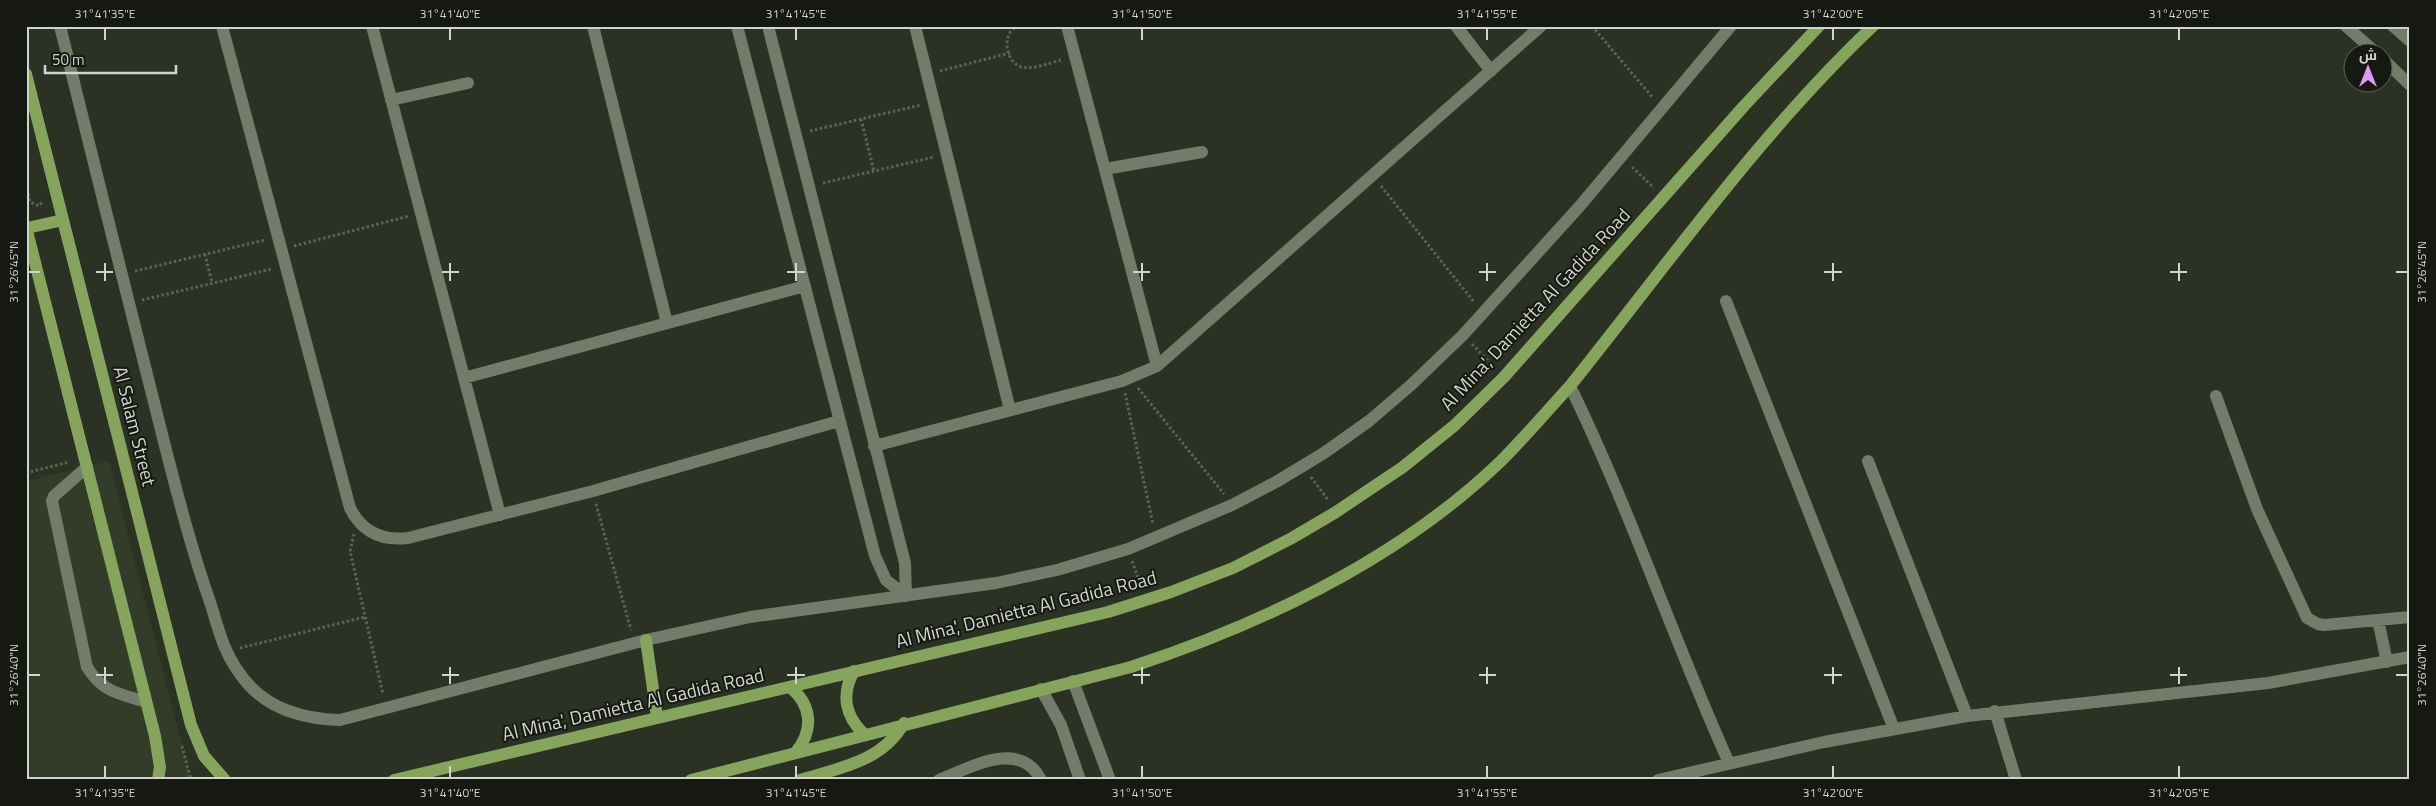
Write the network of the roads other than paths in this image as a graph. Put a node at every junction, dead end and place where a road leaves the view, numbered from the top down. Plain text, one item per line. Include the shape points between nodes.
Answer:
1 (60, 26) edge
2 (222, 26) edge
3 (372, 26) edge
4 (593, 26) edge
5 (737, 26) edge
6 (768, 26) edge
7 (915, 26) edge
8 (1067, 26) edge
9 (1456, 26) edge
10 (1541, 26) edge
11 (1731, 26) edge
12 (1819, 26) edge
13 (1873, 26) edge
14 (2346, 26) edge
15 (2393, 26) edge
16 (2364, 42) edge
17 (2410, 42) edge
18 (2394, 70) edge
19 (1491, 71) junction
20 (26, 74) edge
21 (468, 83) dead end
22 (2410, 85) edge
23 (392, 100) junction
24 (1202, 152) dead end
25 (1105, 169) junction
26 (63, 220) junction
27 (26, 227) edge
28 (805, 286) junction
29 (1726, 301) dead end
30 (667, 323) junction
31 (1157, 366) junction
32 (464, 378) junction
33 (1570, 386) junction
34 (2216, 396) dead end
35 (1010, 410) junction
36 (840, 421) junction
37 (874, 446) junction
38 (1868, 461) dead end
39 (86, 462) junction
40 (500, 515) junction
41 (906, 596) junction
42 (2410, 617) edge
43 (2378, 620) junction
44 (640, 641) junction
45 (2410, 657) edge
46 (2387, 662) junction
47 (854, 671) junction
48 (1073, 681) junction
49 (790, 686) junction
50 (1040, 689) junction
51 (146, 702) junction
52 (1995, 712) junction
53 (1967, 716) junction
54 (657, 717) junction
55 (904, 723) junction
56 (1894, 729) junction
57 (864, 734) junction
58 (796, 752) junction
59 (1730, 764) junction
60 (956, 777) edge
61 (1674, 778) edge
62 (158, 780) edge
63 (225, 780) edge
64 (394, 780) edge
65 (691, 780) edge
66 (800, 780) edge
67 (939, 780) edge
68 (1042, 780) edge
69 (1080, 780) edge
70 (1110, 780) edge
71 (1658, 780) edge
72 (2016, 780) edge

1 - 44 street via 190,546 227,651 253,690 294,714 340,720
2 - 40 street via 350,508 361,525 383,538 396,539
3 - 23 street
4 - 30 street
5 - 28 street
6 - 37 street
7 - 35 street
8 - 25 street
9 - 19 street
10 - 19 street
11 - 41 street via 1622,158 1463,335 1369,421 1303,466 1232,505 1128,549 1057,570 996,583
12 - 47 main road, Al Mina', Damietta Al Gadida Road via 1504,377 1455,425 1418,455 1336,512 1233,568 1146,600 1108,612
13 - 33 main road via 1828,68 1769,134
14 - 16 street
15 - 17 street
18 - 22 street
19 - 31 street
20 - 26 main road, Al Salam Street
21 - 23 street
23 - 32 street
24 - 25 street
25 - 31 street
26 - 27 main road
26 - 63 main road, Al Salam Street via 191,725 204,756
27 - 39 main road
28 - 30 street
28 - 36 street
29 - 56 street
30 - 32 street
31 - 35 street via 1126,379
32 - 40 street
33 - 48 main road via 1500,461 1446,507 1388,549 1271,613 1198,644
33 - 59 street via 1600,448 1695,688
34 - 43 street via 2257,509 2303,613 2313,622 2324,625
35 - 37 street
36 - 40 street
36 - 41 street via 879,569 886,580
37 - 41 street via 905,563
38 - 53 street
39 - 51 main road
39 - 51 street via 52,501 87,667 95,680 110,691
41 - 44 street via 750,618
42 - 43 street
43 - 46 street
44 - 54 main road
45 - 46 street
46 - 52 street via 2268,683
47 - 49 main road, Al Mina', Damietta Al Gadida Road
47 - 57 main road via 846,689 847,710
48 - 50 main road
48 - 70 street
49 - 54 main road, Al Mina', Damietta Al Gadida Road
49 - 58 main road via 805,702 809,723 808,734
50 - 55 main road
50 - 69 street via 1062,725
51 - 62 main road via 158,751
52 - 53 street
52 - 72 street
53 - 56 street
54 - 64 main road, Al Mina', Damietta Al Gadida Road
55 - 57 main road
55 - 66 main road via 890,744 870,758
56 - 59 street
57 - 58 main road
58 - 65 main road
59 - 61 street
60 - 67 street
60 - 68 street via 1004,757 1021,760
61 - 71 street

